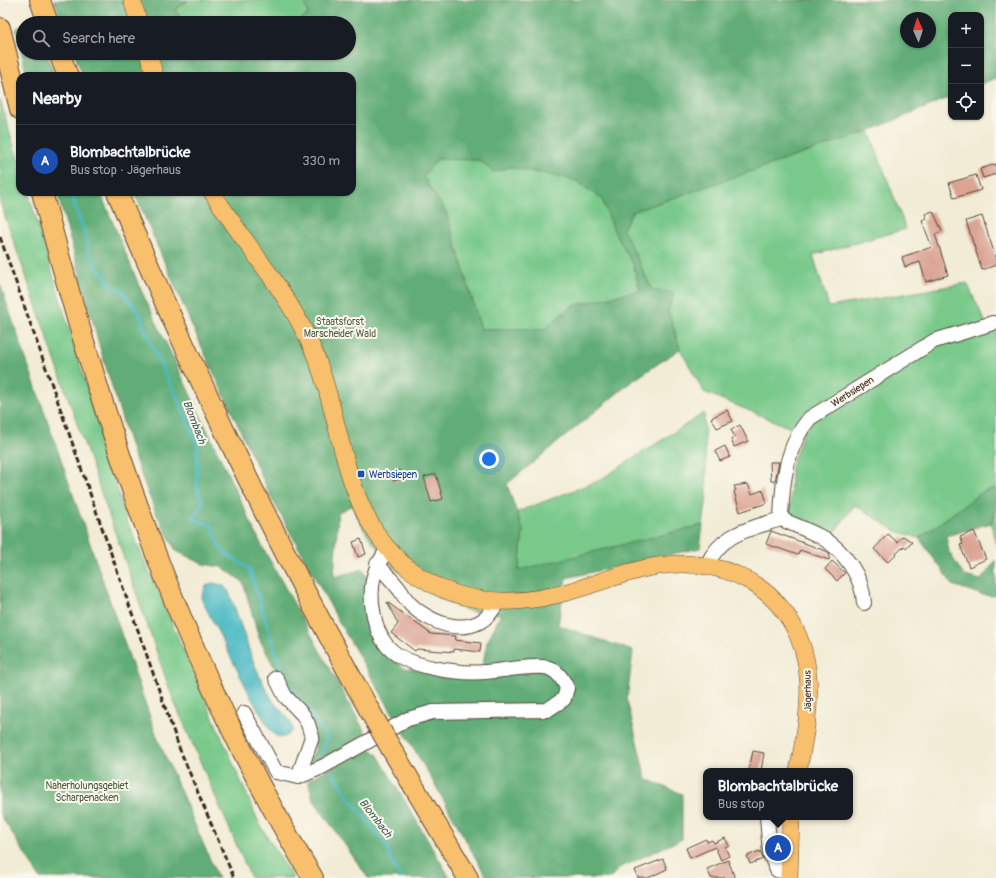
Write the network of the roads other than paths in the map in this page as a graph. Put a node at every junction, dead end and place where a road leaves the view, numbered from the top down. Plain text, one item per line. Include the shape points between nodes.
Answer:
1 (40, 0) edge
2 (132, 0) edge
3 (46, 16) edge
4 (137, 16) edge
5 (0, 28) edge
6 (62, 60) edge
7 (150, 60) edge
8 (66, 72) edge
9 (154, 72) edge
10 (16, 93) edge
11 (43, 196) edge
12 (119, 196) edge
13 (215, 196) edge
14 (993, 323) dead end
15 (781, 519) junction
16 (388, 549) junction
17 (378, 564) junction
18 (707, 565) junction
19 (497, 602) junction
20 (864, 603) dead end
21 (276, 678) dead end
22 (244, 713) dead end
23 (798, 768) edge
24 (298, 777) junction
25 (768, 820) edge
26 (791, 820) edge
27 (788, 875) edge
28 (313, 878) edge
29 (468, 878) edge

1 - 3 highway
2 - 4 main road
5 - 10 highway
6 - 8 highway
7 - 9 main road
11 - 28 highway via 67,287 101,397 144,521 194,648 245,756
12 - 29 highway, bridge via 250,484 376,722
13 - 16 main road via 282,291 300,321 323,372 355,492 369,522
14 - 15 street, Werbsiepen via 934,341 810,418 792,447
15 - 18 street via 730,538 714,550
15 - 20 street via 822,537 833,545 855,572
16 - 17 street
16 - 19 main road via 408,568 435,585 455,594
17 - 19 street via 410,604 426,616 446,624 464,627 478,623 491,614
17 - 24 street via 372,580 372,601 375,625 388,647 417,664 464,672 549,668 560,676 567,688 564,699 547,710 433,712 414,717 322,767
18 - 19 main road via 657,566 542,599
18 - 23 main road, Jägerhaus via 725,569 757,586 777,604 796,633 805,660 809,692
21 - 24 street via 285,696 306,719 312,737
22 - 24 street via 276,772
25 - 27 street via 772,862 777,870
26 - 27 main road

